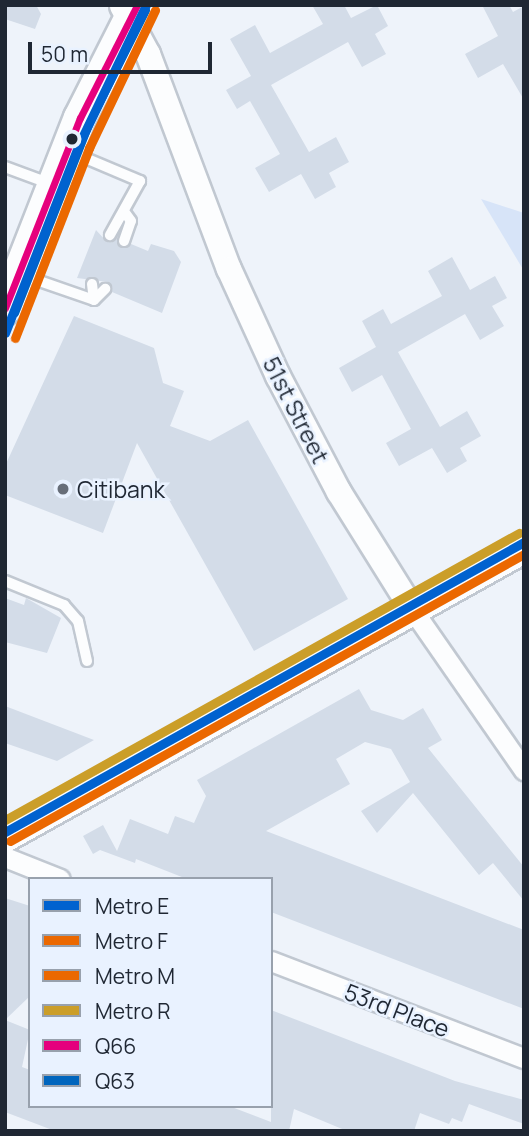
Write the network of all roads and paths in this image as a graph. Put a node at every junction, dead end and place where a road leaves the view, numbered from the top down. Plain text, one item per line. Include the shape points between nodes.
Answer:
1 (130, 9) edge
2 (67, 150) junction
3 (5, 167) edge
4 (53, 185) junction
5 (126, 214) junction
6 (110, 235) dead end
7 (124, 241) dead end
8 (19, 274) junction
9 (92, 284) dead end
10 (105, 289) dead end
11 (94, 300) junction
12 (5, 309) edge
13 (524, 549) edge
14 (5, 581) edge
15 (414, 612) junction
16 (87, 661) dead end
17 (524, 770) edge
18 (5, 838) edge
19 (5, 857) edge
20 (55, 877) edge
21 (273, 962) edge
22 (524, 1058) edge

1 - 2 main road
1 - 15 street, 51st Street via 272,365 339,492
2 - 4 main road
2 - 5 lane via 140,181
3 - 4 lane
4 - 8 main road
5 - 6 lane via 118,216
5 - 7 lane via 131,220
8 - 11 lane
8 - 12 main road
9 - 11 lane
10 - 11 lane
13 - 15 main road
14 - 16 lane via 64,605 78,621
15 - 17 street, 51st Street
15 - 18 main road
19 - 20 street
21 - 22 street, 53rd Place

